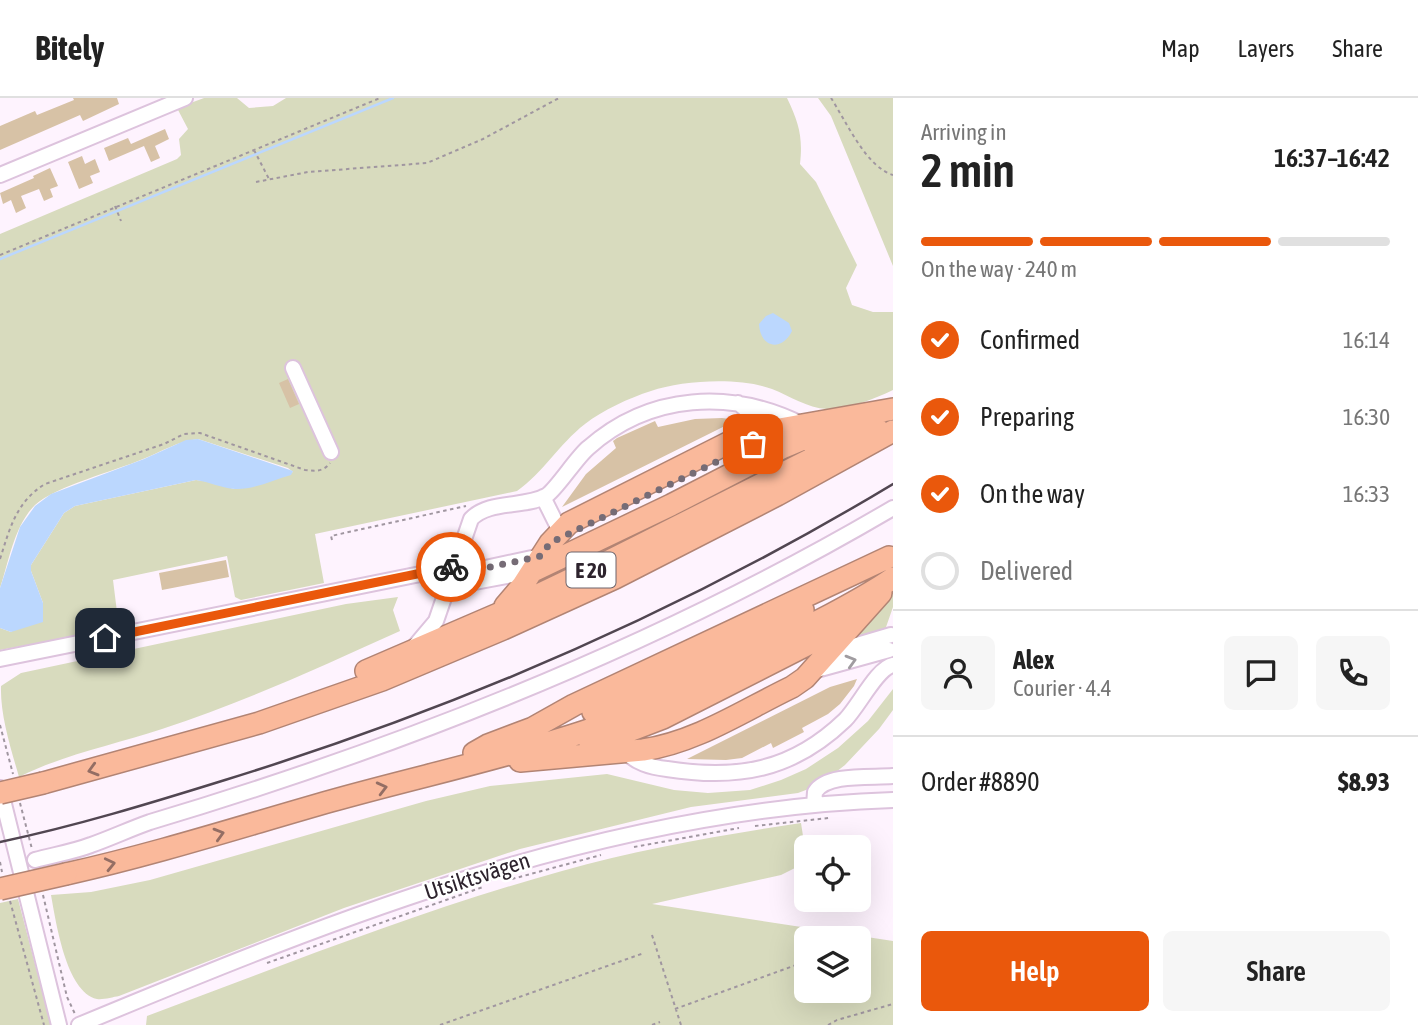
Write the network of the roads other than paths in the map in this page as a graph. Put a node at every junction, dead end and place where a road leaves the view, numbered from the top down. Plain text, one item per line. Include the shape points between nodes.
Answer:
1 (185, 98) edge
2 (164, 102) edge
3 (0, 175) edge
4 (293, 368) dead end
5 (737, 402) junction
6 (893, 413) edge
7 (862, 416) junction
8 (803, 425) junction
9 (893, 431) edge
10 (752, 434) junction
11 (331, 452) road end
12 (543, 497) junction
13 (893, 508) edge
14 (630, 529) junction
15 (615, 549) junction
16 (546, 550) junction
17 (892, 567) edge
18 (452, 576) junction
19 (513, 598) junction
20 (875, 600) junction
21 (859, 618) junction
22 (500, 622) junction
23 (892, 632) edge
24 (845, 634) junction
25 (409, 653) junction
26 (828, 653) junction
27 (0, 659) edge
28 (891, 660) edge
29 (812, 671) junction
30 (537, 736) junction
31 (666, 740) junction
32 (624, 751) junction
33 (591, 754) junction
34 (142, 756) junction
35 (558, 756) junction
36 (665, 769) junction
37 (432, 775) junction
38 (893, 776) edge
39 (0, 788) edge
40 (0, 793) edge
41 (893, 800) edge
42 (814, 805) junction
43 (35, 860) dead end
44 (4, 887) edge
45 (59, 1025) edge
46 (79, 1025) edge

1 - 2 street
2 - 3 street
4 - 11 street
5 - 8 street
5 - 10 street via 751,414
5 - 12 street via 687,403 640,415 598,439
6 - 7 highway, E 20
6 - 14 highway, E 20 via 810,443
6 - 15 highway, E 20
6 - 22 highway, E 20
7 - 8 highway, E 20
7 - 14 highway, E 20 via 784,447
8 - 10 highway, E 20
8 - 16 highway, E 20
8 - 16 highway, E 20 via 667,497
9 - 22 highway, E 20 via 861,456 781,502 619,585
10 - 16 highway, E 20 via 569,523
12 - 16 street
12 - 18 street via 474,515
13 - 43 street via 696,614 463,716 278,783
14 - 15 highway, E 20
14 - 16 highway, E 20
15 - 19 highway, E 20
16 - 18 street
16 - 19 highway, E 20
17 - 20 highway
17 - 30 highway via 596,704
18 - 25 street via 436,621
18 - 27 street via 236,611
19 - 22 highway, E 20
20 - 21 highway
20 - 30 highway via 648,716 585,738
21 - 24 highway
21 - 35 highway via 663,718
22 - 25 highway, E 20
22 - 34 highway, E 20 via 382,680 259,723
23 - 26 street
23 - 28 street
24 - 26 highway
24 - 33 highway via 667,725
25 - 34 highway, E 20 via 290,703
26 - 29 highway
26 - 31 highway
29 -> 28 street
28 - 36 street via 844,721 799,754 734,773 704,775
29 - 31 highway via 792,687 683,741
30 - 37 highway via 488,745
31 - 32 highway
31 - 36 street via 660,761
32 - 33 highway
32 - 36 street via 644,765
33 - 35 highway
34 -> 40 highway, E 20, bridge
35 - 37 highway
44 -> 37 highway, bridge via 153,854
38 - 42 street via 822,783 815,792
39 - 45 street
41 - 42 street, Utsiktsvägen
42 - 46 street, Utsiktsvägen via 653,828 482,873 220,966

